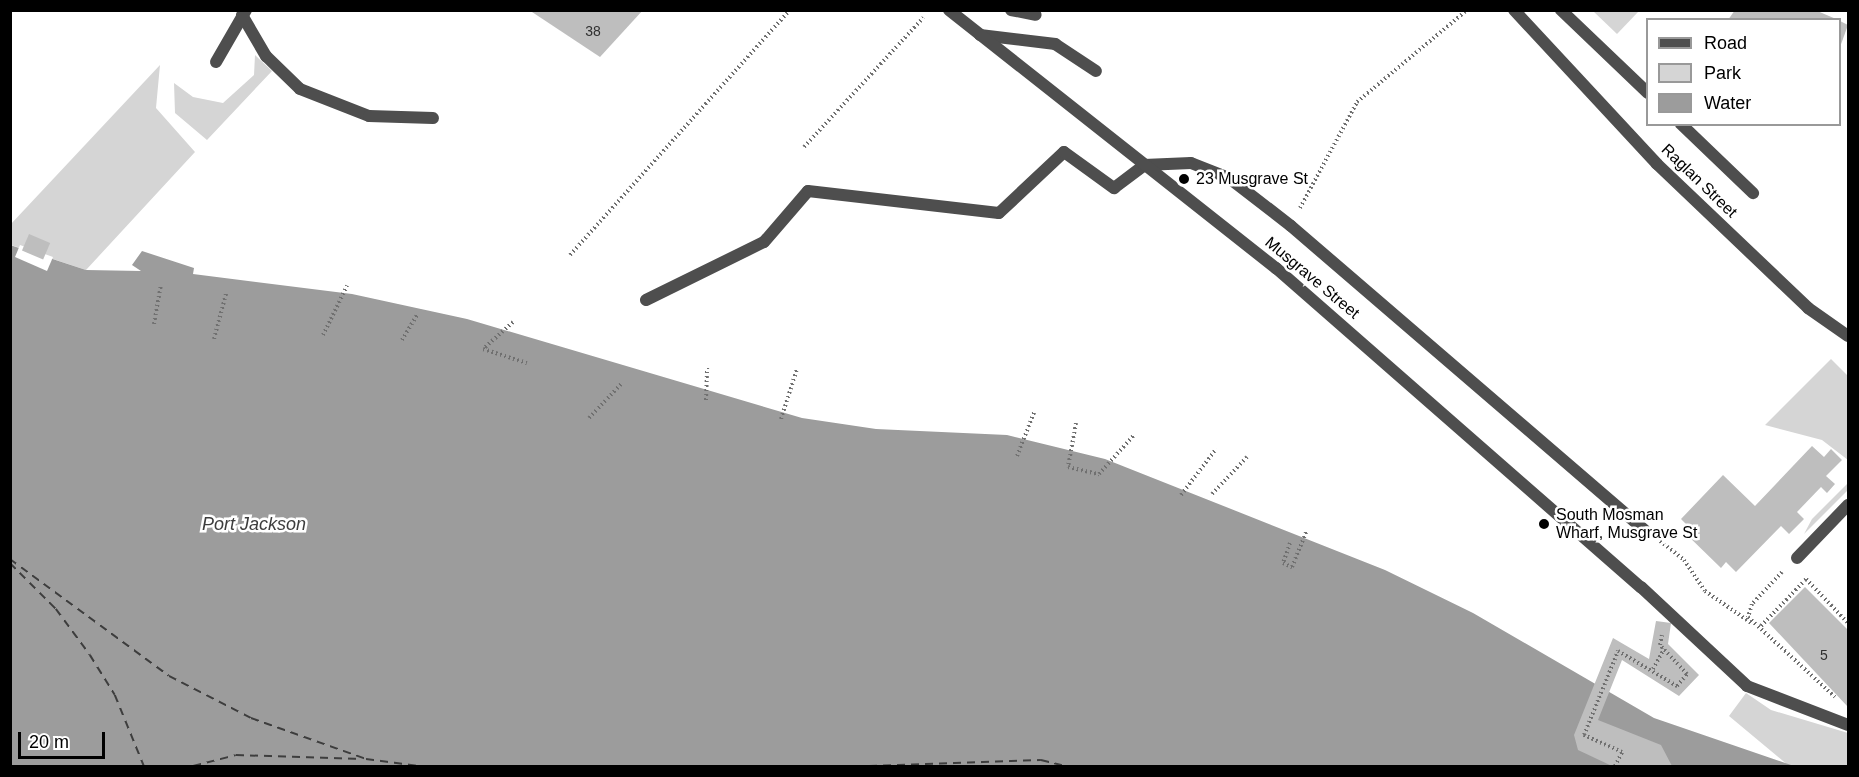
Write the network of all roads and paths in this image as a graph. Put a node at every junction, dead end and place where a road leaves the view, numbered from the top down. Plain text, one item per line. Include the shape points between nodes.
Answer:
1 (790, 10) edge
2 (949, 10) edge
3 (1011, 10) edge
4 (1467, 10) edge
5 (1514, 10) edge
6 (1561, 10) edge
7 (244, 13) edge
8 (1036, 15) dead end
9 (923, 18) dead end
10 (980, 35) junction
11 (216, 62) dead end
12 (1096, 71) dead end
13 (1646, 92) edge
14 (433, 118) dead end
15 (1683, 126) edge
16 (804, 147) dead end
17 (1144, 165) junction
18 (1753, 193) dead end
19 (1291, 225) junction
20 (570, 255) dead end
21 (160, 285) dead end
22 (347, 286) dead end
23 (226, 294) dead end
24 (646, 300) dead end
25 (417, 315) dead end
26 (513, 322) dead end
27 (154, 324) dead end
28 (323, 335) dead end
29 (1848, 336) edge
30 (214, 339) dead end
31 (402, 340) dead end
32 (527, 363) dead end
33 (707, 368) dead end
34 (797, 369) dead end
35 (621, 384) dead end
36 (706, 400) dead end
37 (1035, 410) dead end
38 (590, 418) dead end
39 (781, 419) dead end
40 (1076, 423) dead end
41 (1134, 435) dead end
42 (1216, 449) dead end
43 (1017, 456) dead end
44 (1247, 457) dead end
45 (1212, 494) dead end
46 (1181, 495) dead end
47 (1848, 505) edge
48 (1307, 530) dead end
49 (1647, 531) joint
50 (1290, 543) dead end
51 (1797, 558) dead end
52 (1752, 604) dead end
53 (1848, 623) edge
54 (1754, 625) junction
55 (1663, 626) dead end
56 (1761, 626) junction
57 (1664, 649) junction
58 (1653, 669) junction
59 (1841, 702) dead end
60 (1848, 725) edge
61 (1616, 766) edge

1 - 20 path
2 - 10 street, Musgrave Street
3 - 8 street
4 - 19 path via 1357,102
5 - 29 street, Raglan Street via 1657,164 1808,308
6 - 13 street
7 - 11 street
7 - 14 street via 266,56 300,89 369,116
9 - 16 path
10 - 12 street via 1055,44
10 - 17 street, Musgrave Street
15 - 18 street
17 - 19 street via 1178,162 1212,170
17 - 24 street via 1114,188 1064,152 999,213 808,191 764,242
17 - 60 street, Musgrave Street via 1285,275 1641,587 1747,686
19 - 49 street
21 - 27 path
22 - 28 path
23 - 30 path
25 - 31 path
26 - 32 path via 483,349
33 - 36 path
34 - 39 path
35 - 38 path
37 - 43 path
40 - 41 path via 1068,466 1100,474
42 - 46 path
44 - 45 path
47 - 51 street
48 - 50 path via 1292,567 1283,563
49 - 54 path via 1684,560 1705,591
52 - 54 path via 1748,617
53 - 56 path via 1806,579
54 - 56 path
55 - 57 path
56 - 59 path
57 - 58 path
57 - 58 path via 1687,674 1677,686
58 - 61 path via 1618,651 1584,735 1622,752

